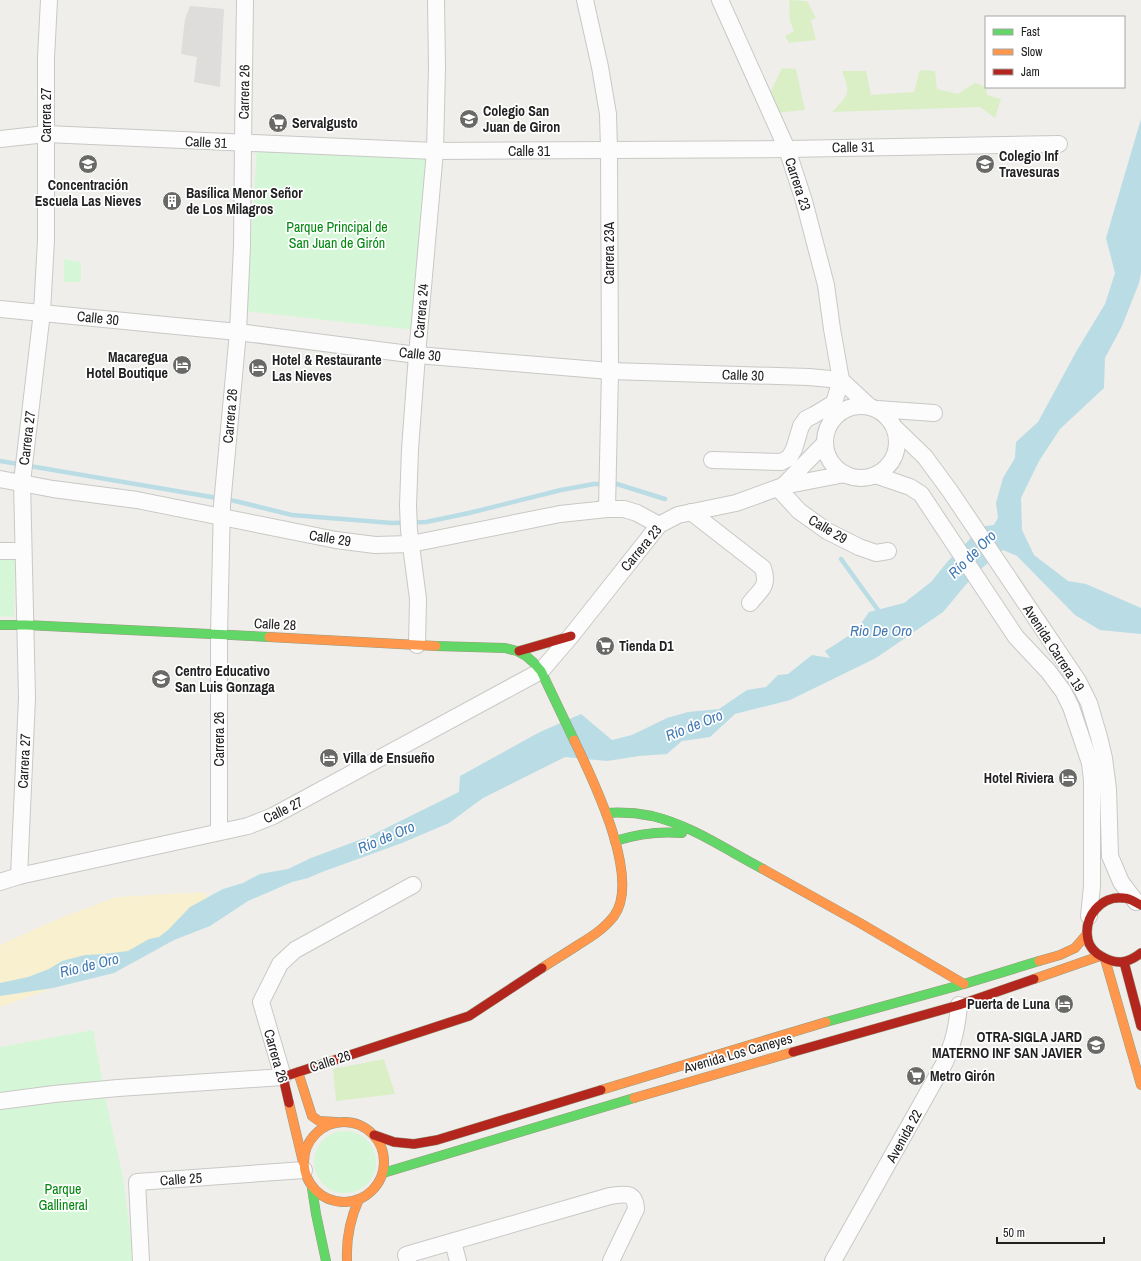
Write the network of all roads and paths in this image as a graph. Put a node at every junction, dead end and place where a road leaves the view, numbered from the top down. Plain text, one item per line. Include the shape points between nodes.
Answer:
1 (49, 0) edge
2 (245, 0) edge
3 (436, 0) edge
4 (585, 0) edge
5 (720, 0) edge
6 (46, 134) junction
7 (0, 139) edge
8 (243, 143) junction
9 (1059, 144) dead end
10 (787, 149) junction
11 (609, 150) junction
12 (435, 151) junction
13 (0, 309) edge
14 (42, 312) junction
15 (238, 332) junction
16 (417, 355) junction
17 (610, 371) junction
18 (841, 380) junction
19 (834, 403) junction
20 (873, 407) junction
21 (934, 413) dead end
22 (830, 422) junction
23 (895, 428) junction
24 (825, 443) junction
25 (712, 460) dead end
26 (845, 474) junction
27 (875, 475) junction
28 (22, 478) junction
29 (0, 479) edge
30 (780, 487) junction
31 (607, 509) junction
32 (222, 511) junction
33 (691, 512) junction
34 (658, 525) junction
35 (410, 537) junction
36 (0, 551) edge
37 (23, 551) junction
38 (888, 551) dead end
39 (750, 603) dead end
40 (0, 625) edge
41 (26, 625) junction
42 (218, 635) junction
43 (571, 636) junction
44 (416, 645) junction
45 (519, 651) junction
46 (544, 678) junction
47 (606, 813) junction
48 (219, 831) junction
49 (697, 834) junction
50 (615, 841) junction
51 (19, 876) junction
52 (0, 882) edge
53 (413, 885) dead end
54 (1138, 904) edge
55 (619, 907) joint
56 (1090, 916) junction
57 (1087, 934) junction
58 (1141, 954) edge
59 (1103, 958) junction
60 (1124, 962) junction
61 (964, 984) junction
62 (959, 1005) junction
63 (1141, 1026) edge
64 (290, 1074) junction
65 (1141, 1085) edge
66 (0, 1101) edge
67 (336, 1122) junction
68 (374, 1135) junction
69 (303, 1166) junction
70 (383, 1173) junction
71 (312, 1188) junction
72 (359, 1199) junction
73 (452, 1242) junction
74 (142, 1261) edge
75 (326, 1261) edge
76 (347, 1261) edge
77 (408, 1261) edge
78 (458, 1261) edge
79 (611, 1261) edge
80 (833, 1261) edge

1 - 6 street, Carrera 27
2 - 8 street, Carrera 26
3 - 12 street, Carrera 24
4 - 11 street, Carrera 23A via 608,114
5 - 10 street, Carrera 23
6 - 7 street, Calle 31
6 - 8 street, Calle 31
6 - 14 street, Carrera 27 via 46,240
8 - 12 street, Calle 31
8 - 15 street, Carrera 26
9 - 10 street, Calle 31
10 - 11 street, Calle 31
10 - 18 street, Carrera 23 via 804,201 826,285
11 - 12 street, Calle 31
11 - 17 street, Carrera 23A
12 - 16 street, Carrera 24
13 - 14 street, Calle 30
14 - 15 street, Calle 30
14 - 28 street, Carrera 27
15 - 16 street, Calle 30
15 - 32 street, Carrera 26
16 - 17 street, Calle 30
16 - 35 street, Carrera 24 via 410,449
17 - 18 street, Calle 30
17 - 31 street, Carrera 23A
18 - 19 street, Carrera 23
18 - 20 street
19 - 22 street, Carrera 23
19 - 25 street via 806,419 789,458 781,462
20 - 21 street
20 - 22 street via 852,406 836,415
20 - 23 street via 885,414
22 - 24 street
23 - 27 street via 898,444 895,456 888,466
23 - 54 street, Avenida Carrera 19 via 925,457 950,491 1078,681 1089,703 1099,737 1108,788 1110,856 1121,882
24 - 26 street via 828,458
24 - 30 street, Carrera 23
26 - 27 street via 860,478
26 - 30 street, Carrera 23
27 - 56 street, Avenida Carrera 19 via 921,494 1016,637 1048,671 1071,707 1090,763 1092,780
28 - 29 street, Calle 29
28 - 32 street, Calle 29 via 54,489
28 - 37 street, Carrera 27
30 - 33 street, Carrera 23 via 736,503
30 - 38 street, Calle 29 via 799,511 827,532 859,547 876,552
31 - 34 street, Calle 29 via 624,509 638,513
31 - 35 street, Calle 29
32 - 35 street, Calle 29 via 336,540 375,545
32 - 42 street, Carrera 26
33 - 34 street, Carrera 23
33 - 39 street via 763,568 766,576 765,585
34 - 43 street, Carrera 23
35 - 44 street, Carrera 24 via 418,599
36 - 37 street
37 - 41 street, Carrera 27
40 - 41 street, Calle 28
41 - 42 street, Calle 28
41 - 51 street, Carrera 27 via 27,698
42 - 44 street, Calle 28
42 - 48 street, Carrera 26
43 - 45 street
43 - 46 street, Carrera 23
44 - 45 street, Calle 28 via 506,648
45 - 46 street, Calle 28 via 532,659
46 - 47 street, Calle 28
46 - 48 street, Calle 27 via 273,816 248,826
47 - 49 street via 646,815 666,820
47 - 50 street, Calle 28
48 - 51 street, Calle 27
49 - 50 street via 655,832
49 - 61 street via 794,886
50 - 55 street, Calle 28 via 621,871 622,890
51 - 52 street, Calle 27
53 - 64 street, Carrera 26 via 295,950 280,964 261,1002
54 - 56 street via 1128,898 1110,898 1094,908
55 - 64 street, Calle 26 via 611,920 598,932 469,1016
56 - 57 street
57 - 59 street via 1091,947
57 - 61 street, Avenida Los Caneyes via 1074,948 1060,955
58 - 60 street
59 - 60 street
59 - 62 street, Avenida Los Caneyes
59 - 65 street
60 - 63 street
61 - 68 street, Avenida Los Caneyes via 840,1018 437,1140 414,1144 394,1142
62 - 70 street, Avenida Los Caneyes
62 - 80 street, Avenida 22 via 953,1043 945,1062
64 - 66 street, Calle 26 via 118,1088
64 - 67 street, Carrera 26 via 312,1116 319,1121
64 - 69 street, Carrera 26
67 - 68 street via 361,1125
67 - 69 street via 315,1133 306,1146
68 - 70 street via 383,1151
69 - 71 street
69 - 74 street, Calle 25 via 137,1182
70 - 72 street via 372,1190
71 - 72 street via 324,1197 338,1202
71 - 75 street
72 - 76 street via 347,1234
73 - 77 street via 406,1255
73 - 78 street
73 - 79 street via 610,1196 629,1195 636,1202 636,1209

